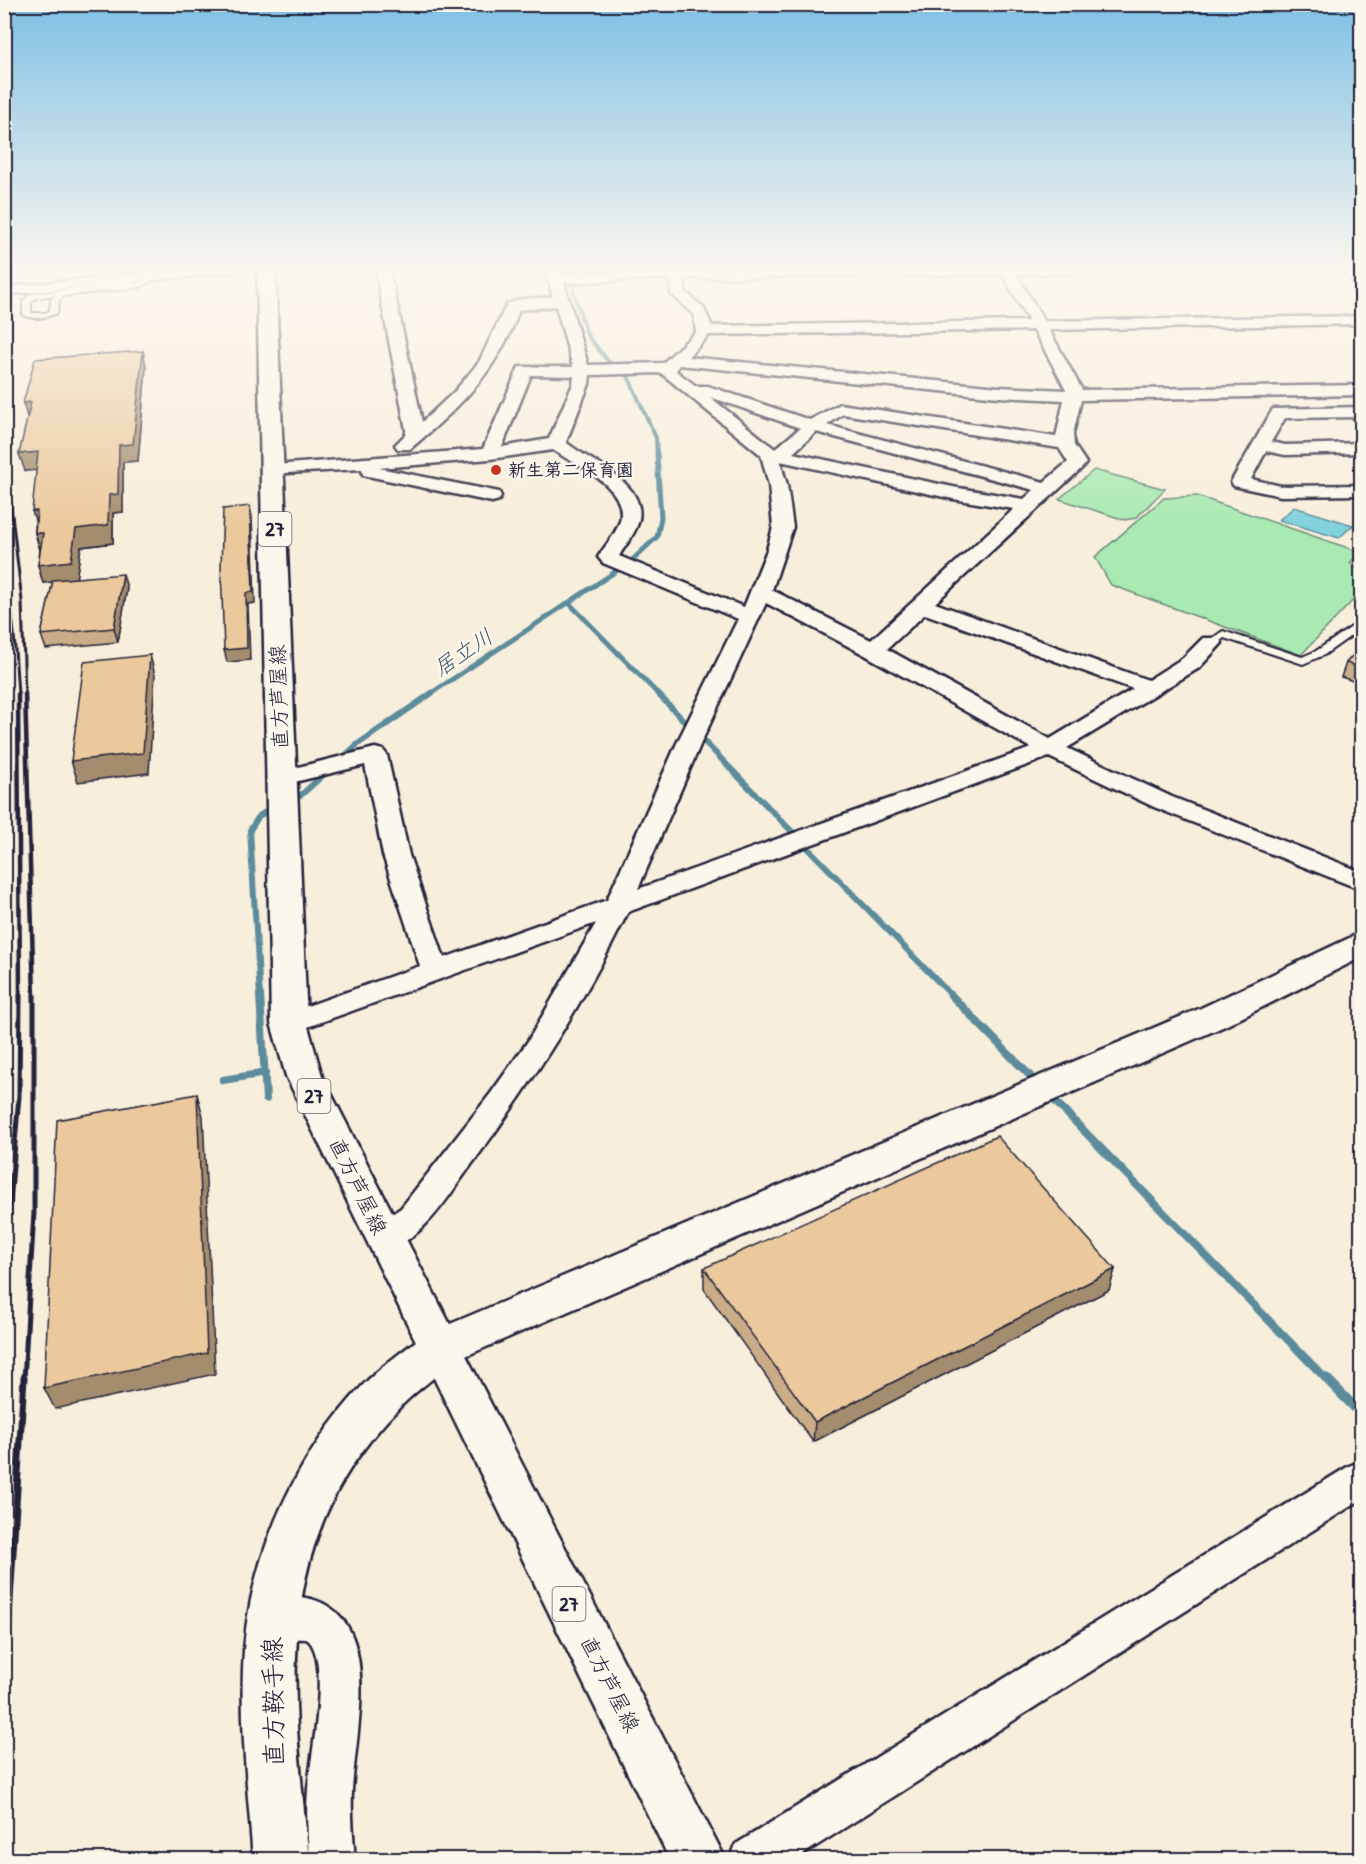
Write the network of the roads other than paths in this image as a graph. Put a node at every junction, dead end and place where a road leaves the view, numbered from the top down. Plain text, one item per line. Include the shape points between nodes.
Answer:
1 (269, 354) edge
2 (399, 354) edge
3 (493, 354) edge
4 (577, 354) edge
5 (681, 354) edge
6 (1055, 354) edge
7 (671, 364) junction
8 (582, 371) junction
9 (896, 381) junction
10 (688, 387) junction
11 (1362, 390) edge
12 (1313, 391) junction
13 (1074, 395) junction
14 (850, 410) junction
15 (1330, 412) junction
16 (1362, 412) edge
17 (813, 426) junction
18 (415, 436) junction
19 (557, 442) junction
20 (1065, 444) junction
21 (1261, 445) junction
22 (1361, 449) edge
23 (490, 454) junction
24 (775, 454) junction
25 (384, 461) junction
26 (335, 465) junction
27 (274, 470) junction
28 (1047, 488) junction
29 (1362, 490) edge
30 (492, 496) dead end
31 (1026, 505) junction
32 (760, 592) junction
33 (923, 606) junction
34 (749, 616) junction
35 (1362, 622) edge
36 (1211, 643) joint
37 (873, 650) junction
38 (1151, 688) junction
39 (1050, 749) junction
40 (286, 791) junction
41 (1362, 882) edge
42 (618, 906) junction
43 (1362, 943) edge
44 (435, 971) junction
45 (289, 1023) junction
46 (384, 1237) junction
47 (439, 1348) junction
48 (1362, 1478) edge
49 (272, 1618) junction
50 (281, 1860) edge
51 (332, 1860) edge
52 (699, 1860) edge
53 (752, 1860) edge

1 - 27 main road, 直方芦屋線 / 27
2 - 18 street
3 - 18 street via 453,405
4 - 8 street
5 - 7 street
6 - 13 street via 1074,386
7 - 8 street via 634,370
7 - 9 street
7 - 10 street
8 - 19 street via 581,384
8 - 23 street via 525,370
9 - 13 street
9 - 14 street
10 - 17 street
10 - 24 street
11 - 12 street
12 - 13 street
12 - 15 street
13 - 20 street via 1065,420
14 - 17 street via 834,411
14 - 20 street
15 - 16 street
15 - 21 street via 1279,413
17 - 24 street
17 - 28 street
18 - 25 street
19 - 23 street via 548,447
19 - 34 street via 614,483 627,502 630,518 608,556 690,595
20 - 28 street via 1077,463
21 - 22 street via 1285,450
21 - 29 street via 1240,482 1281,491
23 - 25 street
24 - 31 street
24 - 32 street via 783,527
25 - 26 street
26 - 27 street
26 - 30 street
27 - 40 main road, 直方芦屋線 / 27
28 - 31 street
31 - 33 street
32 - 34 street
32 - 37 street
33 - 37 street
33 - 38 street
34 - 42 street
35 - 36 lane via 1303,661 1223,634
36 - 38 street via 1191,663
37 - 39 street
38 - 39 street
39 - 41 street via 1163,802
39 - 42 street
40 - 44 street via 347,762 375,755 396,855
40 - 45 main road, 直方芦屋線 / 27
42 - 44 street
42 - 46 street via 538,1049 502,1101 413,1217
43 - 47 main road, 直方鞍手線 via 1212,1017
44 - 45 street
45 - 46 main road, 直方芦屋線 / 27 via 304,1076
46 - 47 main road, 直方芦屋線 / 27
47 - 49 main road, 直方鞍手線 via 380,1398 330,1461 293,1534
47 - 52 main road, 直方芦屋線 / 27
48 - 53 street
49 - 50 main road, 直方鞍手線 via 268,1682
49 - 51 street via 309,1618 325,1627 335,1644 340,1681 330,1791

